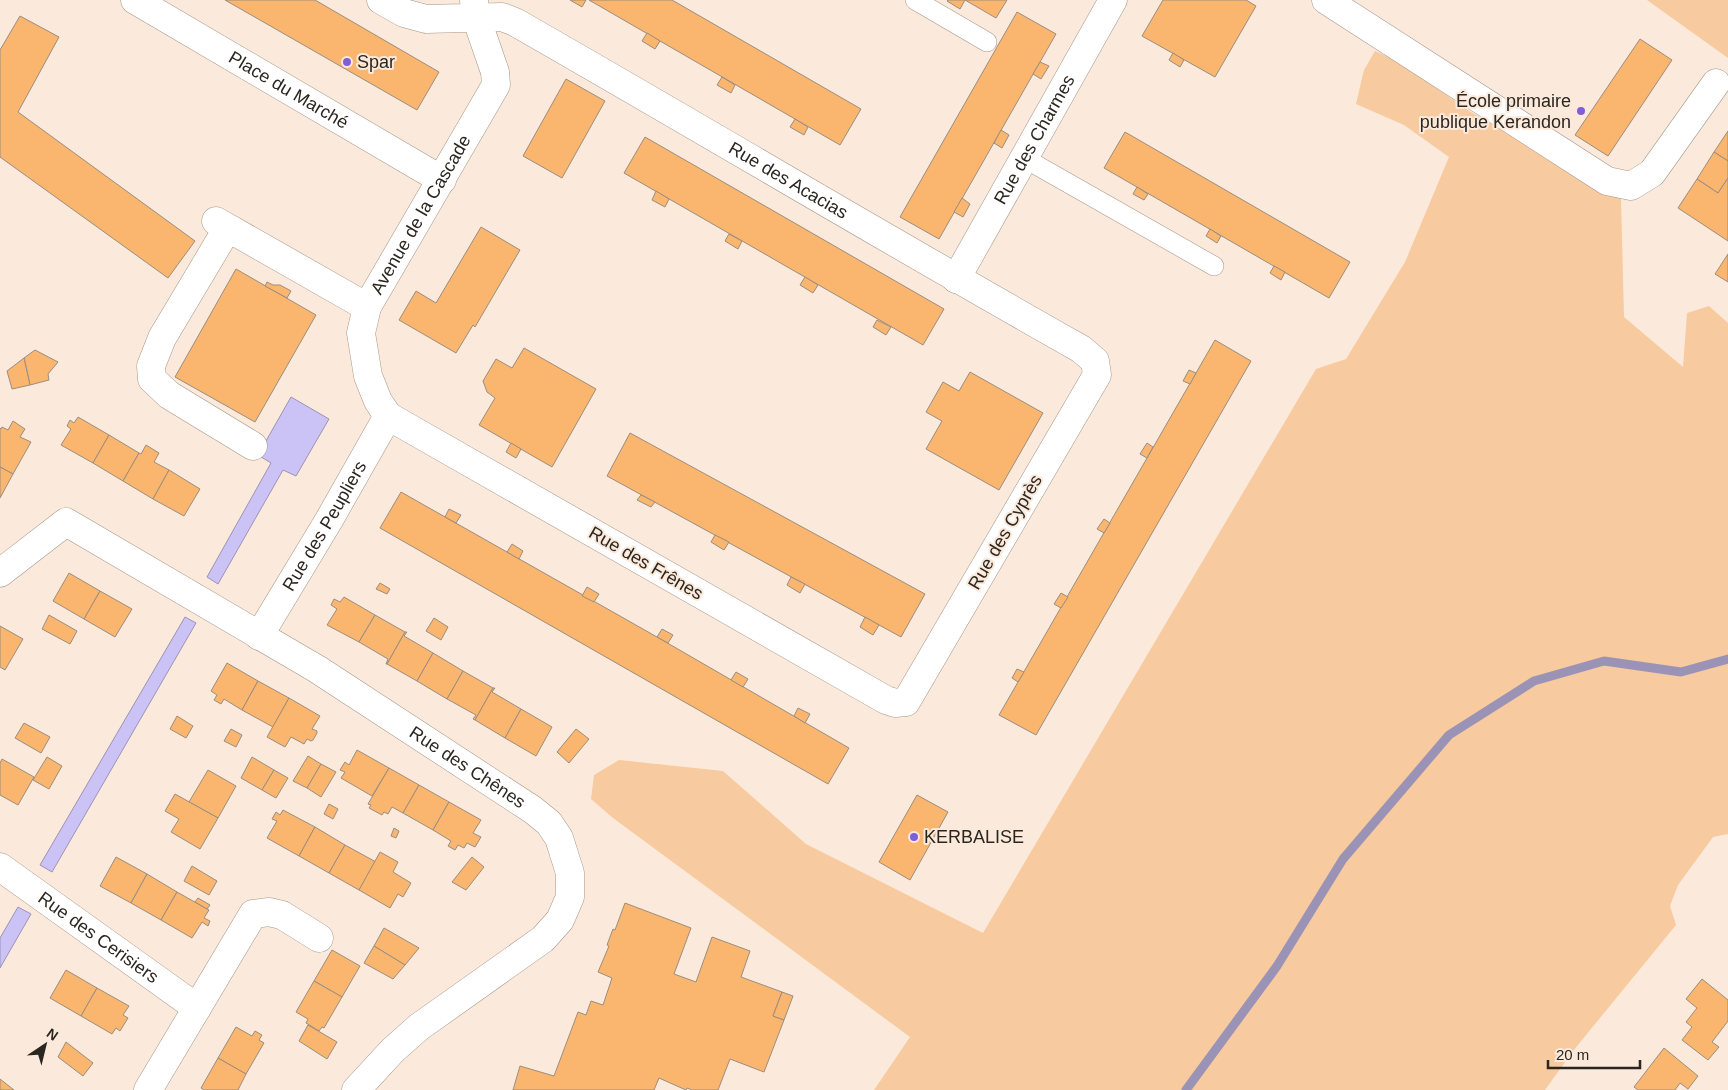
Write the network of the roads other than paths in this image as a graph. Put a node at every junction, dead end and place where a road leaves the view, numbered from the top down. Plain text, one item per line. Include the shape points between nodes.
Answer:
1 (135, 0) edge
2 (381, 0) edge
3 (915, 0) edge
4 (1113, 0) edge
5 (1334, 1) edge
6 (475, 8) edge
7 (987, 42) dead end
8 (1716, 83) dead end
9 (1024, 158) junction
10 (442, 180) junction
11 (1214, 266) dead end
12 (956, 279) junction
13 (367, 307) junction
14 (1095, 361) joint
15 (388, 416) junction
16 (253, 446) dead end
17 (0, 573) edge
18 (259, 636) junction
19 (906, 702) joint
20 (0, 867) edge
21 (319, 938) dead end
22 (196, 1008) junction
23 (148, 1090) edge
24 (356, 1090) edge

1 - 10 street, Place du Marché
2 - 6 street, Rue des Acacias via 404,13 426,19
3 - 7 lane
4 - 9 street, Rue des Charmes
5 - 8 street via 1607,182 1631,186 1652,173
6 - 10 street, Avenue de la Cascade via 496,85
6 - 12 street, Rue des Acacias via 515,22
9 - 11 lane
9 - 12 street, Rue des Charmes
10 - 13 street, Avenue de la Cascade
12 - 14 street, Rue des Acacias via 1081,349
13 - 15 street, Avenue de la Cascade via 361,333 368,376
13 - 16 street via 222,225 162,338 151,366 152,379 174,399
14 - 19 street, Rue des Cyprès via 1097,375
15 - 18 street, Rue des Peupliers
15 - 19 street, Rue des Frênes via 886,700
17 - 18 street, Rue des Chênes via 66,522
18 - 24 street, Rue des Chênes via 533,810 549,823 559,838 570,873 570,897 554,928 419,1027
20 - 22 street, Rue des Cerisiers
21 - 22 street via 282,915 269,912 253,914
22 - 23 street

